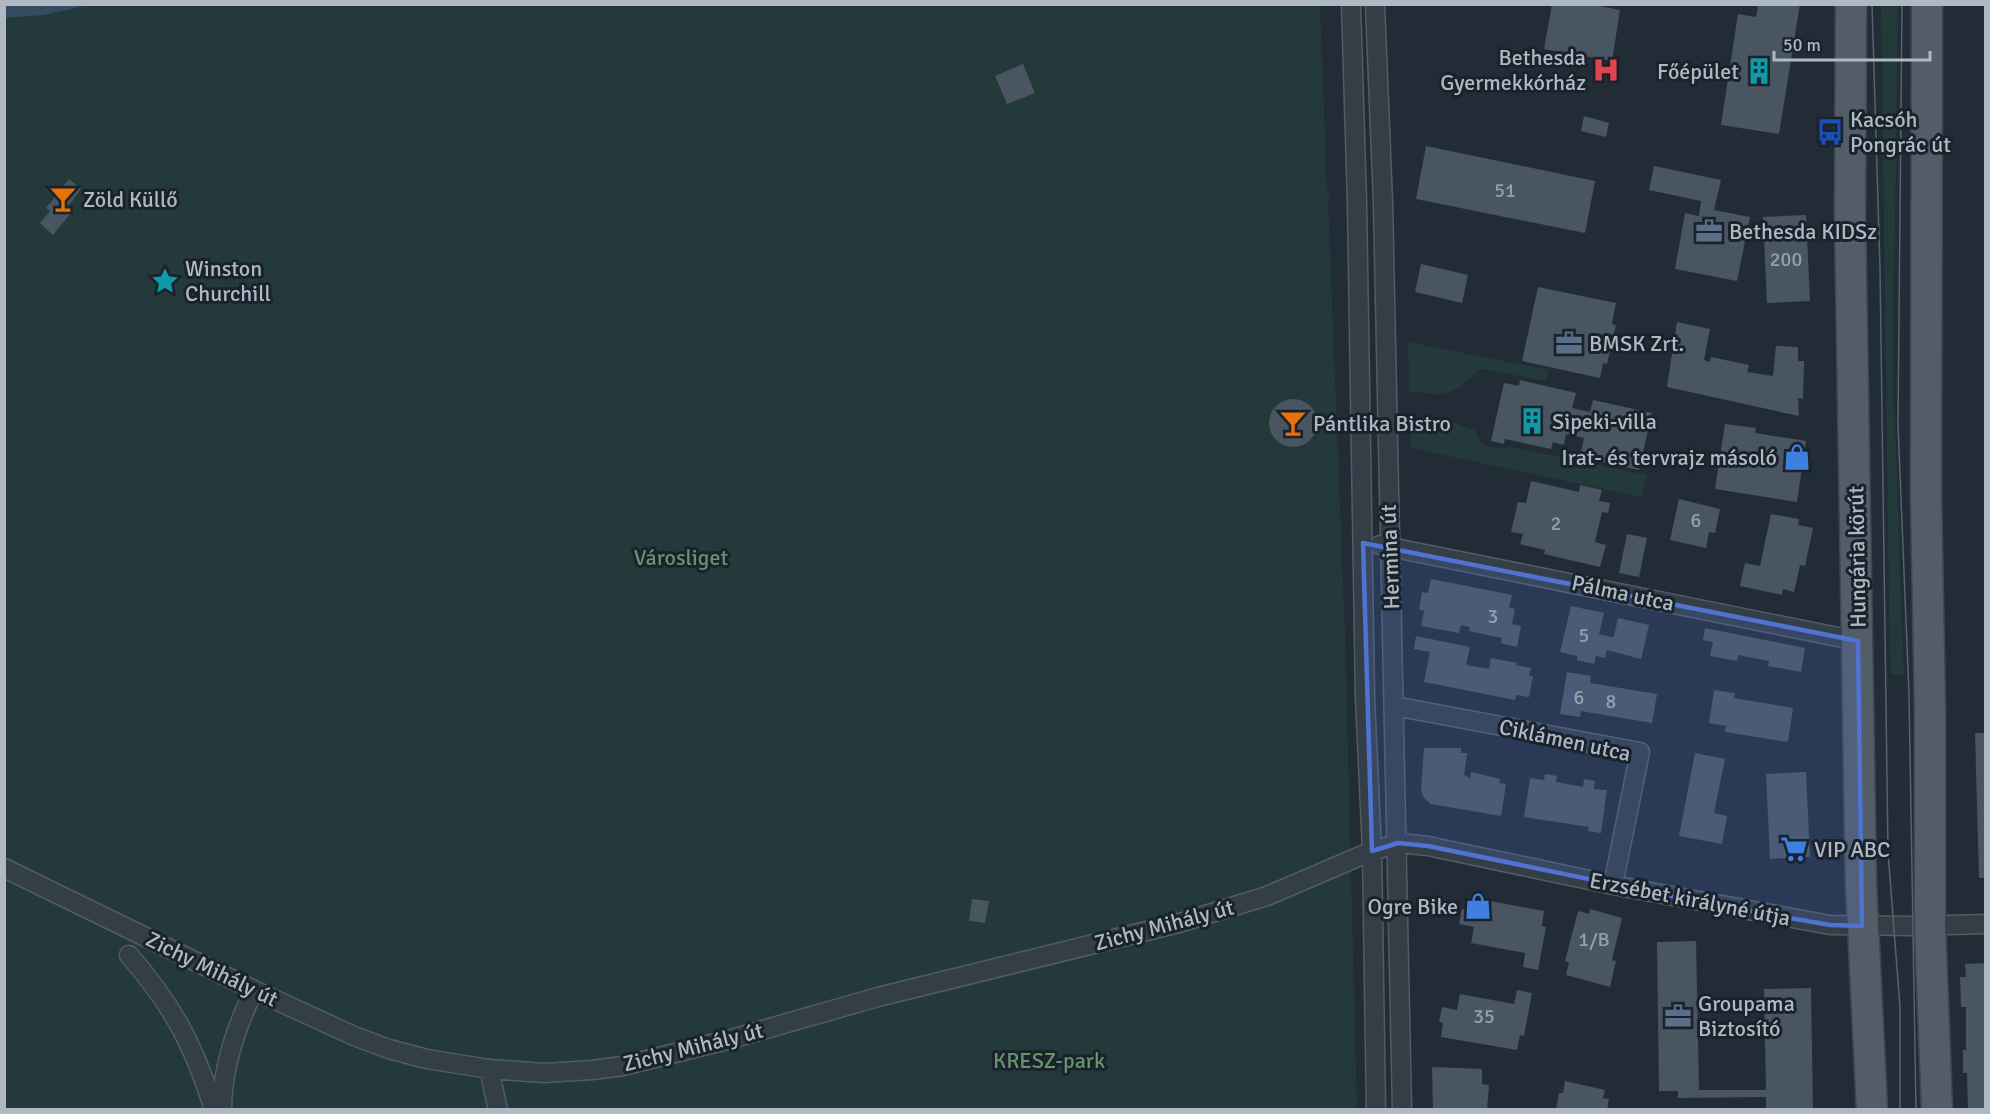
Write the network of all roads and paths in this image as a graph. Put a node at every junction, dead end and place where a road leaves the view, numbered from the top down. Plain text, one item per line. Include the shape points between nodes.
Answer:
1 (1351, 4) edge
2 (1375, 4) edge
3 (1851, 4) edge
4 (1927, 4) edge
5 (1937, 4) edge
6 (1927, 79) junction
7 (1363, 543) junction
8 (1389, 545) junction
9 (1858, 641) junction
10 (1394, 706) junction
11 (1398, 843) junction
12 (1372, 851) junction
13 (4, 868) edge
14 (1612, 885) junction
15 (1986, 924) edge
16 (1862, 926) junction
17 (1930, 926) junction
18 (129, 955) dead end
19 (254, 990) junction
20 (489, 1069) junction
21 (214, 1110) edge
22 (222, 1110) edge
23 (498, 1110) edge
24 (1376, 1110) edge
25 (1402, 1110) edge
26 (1872, 1110) edge
27 (1936, 1110) edge

1 - 7 street, Hermina út
2 - 8 street, Hermina út
3 - 9 main road, Hungária körút via 1850,215
4 - 6 main road
5 - 6 main road
6 - 17 main road
7 - 8 street, Pálma utca
7 - 12 street, Hermina út
8 - 9 street, Pálma utca
8 - 10 street, Hermina út
9 - 16 main road, Hungária körút
10 - 11 street, Hermina út
10 - 14 street, Ciklámen utca via 1640,752
11 - 12 street, Zichy Mihály út
11 - 14 street, Erzsébet királyné útja
11 - 25 street, Hermina út
12 - 20 street, Zichy Mihály út via 1267,896 1188,920 878,997 731,1039 592,1071
12 - 24 street, Hermina út
13 - 19 street, Zichy Mihály út
14 - 16 street, Erzsébet királyné útja via 1830,925
15 - 17 street, Erzsébet királyné útja
16 - 17 street, Erzsébet királyné útja
16 - 26 main road, Hungária körút
17 - 27 main road
18 - 21 street via 168,1004 182,1029
19 - 20 street, Zichy Mihály út via 389,1049
19 - 22 street via 226,1065
20 - 23 street

